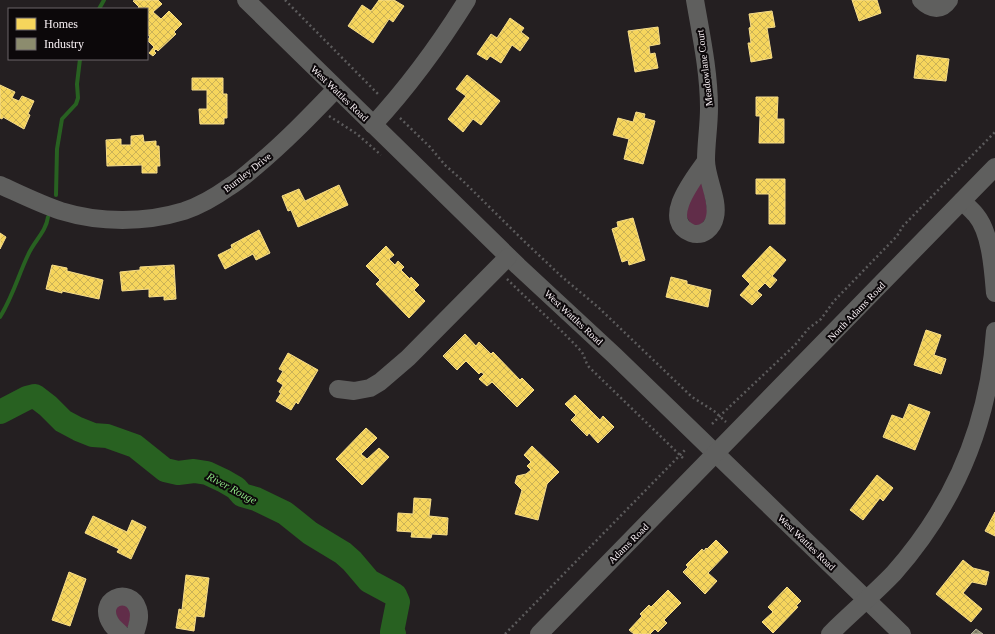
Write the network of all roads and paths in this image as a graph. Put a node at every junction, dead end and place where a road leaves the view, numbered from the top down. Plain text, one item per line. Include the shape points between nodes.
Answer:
1 (246, 0) edge
2 (285, 0) edge
3 (467, 0) edge
4 (695, 0) edge
5 (921, 0) edge
6 (949, 0) edge
7 (336, 89) junction
8 (383, 100) dead end
9 (396, 114) dead end
10 (373, 125) junction
11 (995, 132) edge
12 (706, 161) dead end
13 (995, 168) edge
14 (0, 184) edge
15 (962, 201) junction
16 (508, 257) junction
17 (995, 294) edge
18 (995, 331) edge
19 (338, 389) dead end
20 (719, 416) junction
21 (727, 423) dead end
22 (712, 424) dead end
23 (685, 450) dead end
24 (716, 454) junction
25 (866, 599) junction
26 (121, 634) edge
27 (135, 634) edge
28 (505, 634) edge
29 (539, 634) edge
30 (830, 634) edge
31 (902, 634) edge

1 - 7 street, West Wattles Road
2 - 8 path
3 - 10 street via 424,64
4 - 12 street, Meadowlane Court via 708,95
5 - 6 street via 934,8 943,6
7 - 10 street, West Wattles Road
7 - 14 street, Burnley Drive via 286,139 240,179 209,200 184,210 135,219 86,217 45,205
9 - 20 path via 445,165 561,276 598,307 692,397
10 - 16 street, West Wattles Road
11 - 20 path via 903,226 897,236 834,301 821,319
13 - 15 street, North Adams Road
15 - 17 street via 977,216 984,230 991,255
15 - 24 street, North Adams Road
16 - 19 street via 408,358 380,382 370,388 354,391
16 - 24 street, West Wattles Road
18 - 25 street via 991,371 982,413 953,488 906,559
20 - 21 path
20 - 22 path
23 - 28 path
24 - 25 street, West Wattles Road
24 - 29 street, Adams Road
25 - 30 street
25 - 31 street, West Wattles Road
26 - 27 street via 112,626 108,613 111,600 120,596 132,601 138,609 139,620

